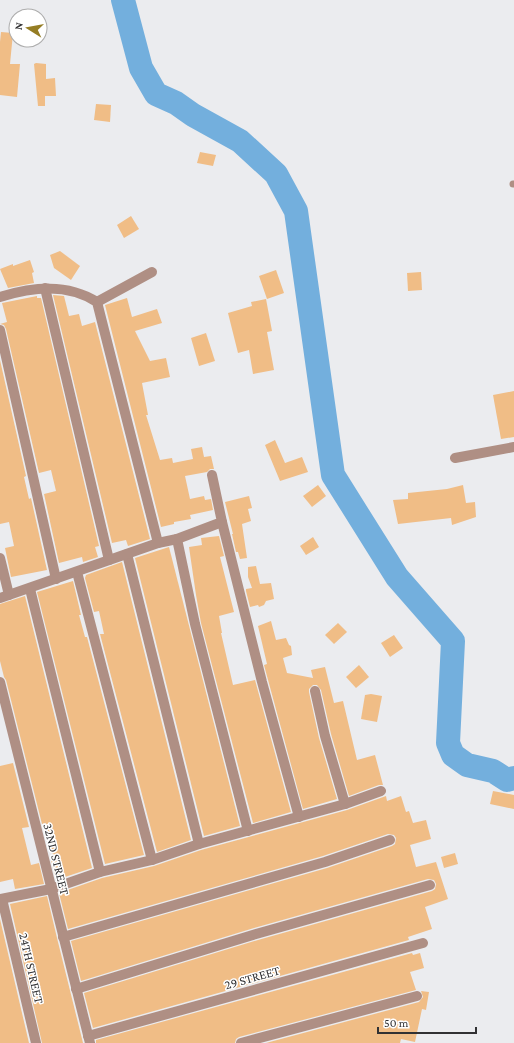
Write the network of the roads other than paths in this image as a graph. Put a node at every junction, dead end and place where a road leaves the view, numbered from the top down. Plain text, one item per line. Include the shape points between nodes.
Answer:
1 (152, 272) dead end
2 (45, 288) junction
3 (0, 297) edge
4 (97, 302) junction
5 (0, 330) edge
6 (514, 447) edge
7 (455, 458) dead end
8 (212, 475) dead end
9 (222, 522) junction
10 (177, 538) junction
11 (158, 543) junction
12 (127, 554) junction
13 (0, 558) edge
14 (109, 560) junction
15 (77, 572) junction
16 (56, 579) junction
17 (30, 589) junction
18 (4, 597) edge
19 (0, 682) edge
20 (315, 691) dead end
21 (381, 791) dead end
22 (346, 804) junction
23 (299, 817) junction
24 (248, 831) junction
25 (390, 840) dead end
26 (199, 844) junction
27 (152, 860) junction
28 (100, 872) junction
29 (430, 885) dead end
30 (51, 889) junction
31 (1, 899) edge
32 (63, 937) junction
33 (422, 943) dead end
34 (76, 989) junction
35 (417, 996) dead end
36 (89, 1040) edge
37 (36, 1043) edge
38 (241, 1043) edge

1 - 4 street
2 - 3 street
2 - 4 street via 74,291
2 - 14 street
4 - 11 street
5 - 16 street
6 - 7 street
8 - 9 street
9 - 10 street
9 - 23 street
10 - 11 street
10 - 24 street via 195,624
11 - 12 street
12 - 14 street
12 - 26 street
13 - 18 street
14 - 15 street
15 - 16 street
15 - 27 street
16 - 17 street
17 - 18 street
17 - 28 street
19 - 30 street, 32ND STREET
20 - 22 street via 325,736
21 - 22 street
22 - 23 street
23 - 24 street
24 - 26 street
25 - 32 street via 325,862
26 - 27 street
27 - 28 street
28 - 30 street
29 - 34 street via 256,934
30 - 31 street
30 - 32 street, 32ND STREET
31 - 37 street, 24TH STREET
32 - 34 street, 32ND STREET
33 - 36 street, 29 STREET
34 - 36 street, 32ND STREET
35 - 38 street

